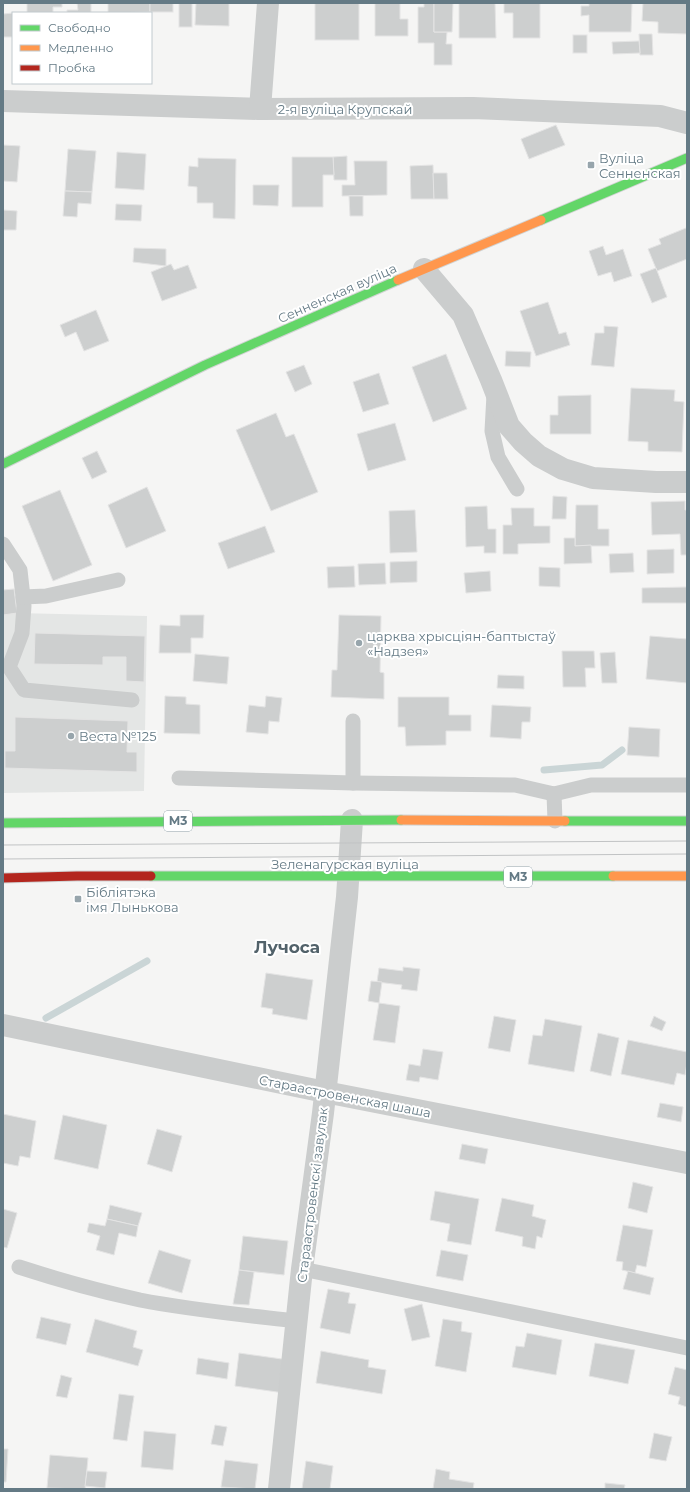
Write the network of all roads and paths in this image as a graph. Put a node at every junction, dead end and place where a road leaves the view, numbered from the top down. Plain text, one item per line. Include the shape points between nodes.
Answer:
1 (268, 3) edge
2 (3, 101) edge
3 (260, 109) junction
4 (687, 123) edge
5 (687, 158) edge
6 (424, 269) junction
7 (494, 388) junction
8 (3, 464) edge
9 (687, 482) edge
10 (517, 489) dead end
11 (3, 544) edge
12 (118, 580) dead end
13 (23, 597) junction
14 (132, 700) dead end
15 (353, 721) dead end
16 (179, 778) dead end
17 (353, 783) junction
18 (687, 785) edge
19 (554, 794) junction
20 (352, 820) junction
21 (556, 821) junction
22 (687, 821) edge
23 (3, 823) edge
24 (687, 876) edge
25 (348, 877) junction
26 (3, 878) edge
27 (3, 1025) edge
28 (325, 1092) junction
29 (687, 1163) edge
30 (19, 1267) dead end
31 (302, 1269) junction
32 (296, 1321) junction
33 (687, 1348) edge
34 (279, 1489) edge

1 - 3 street
2 - 3 street, 2-я вуліца Крупскай
3 - 4 street, 2-я вуліца Крупскай via 473,108 660,116
5 - 6 main road, Сенненская вуліца
6 - 7 street via 463,315
6 - 8 main road, Сенненская вуліца via 205,365
7 - 9 street via 509,426 539,456 563,469 592,478
7 - 10 lane via 492,430 498,457
11 - 13 lane via 20,570
12 - 13 lane via 46,596
13 - 14 lane via 22,633 9,667 24,690
15 - 17 lane
16 - 17 lane
17 - 19 lane via 515,785
18 - 19 lane via 590,785
19 - 21 lane
20 - 21 main road, М3
20 - 23 main road, М3
20 - 25 street, Стараастровенскі завулак
21 - 22 main road, М3
24 - 25 main road, Зеленагурская вуліца / М3
25 - 26 main road, Зеленагурская вуліца / М3
25 - 28 street, Стараастровенскі завулак
27 - 28 street, Стараастровенская шаша
28 - 29 street, Стараастровенская шаша
28 - 31 street, Стараастровенскі завулак
30 - 32 lane via 73,1284 140,1300
31 - 32 street, Стараастровенскі завулак
31 - 33 lane
32 - 34 street, Стараастровенскі завулак

